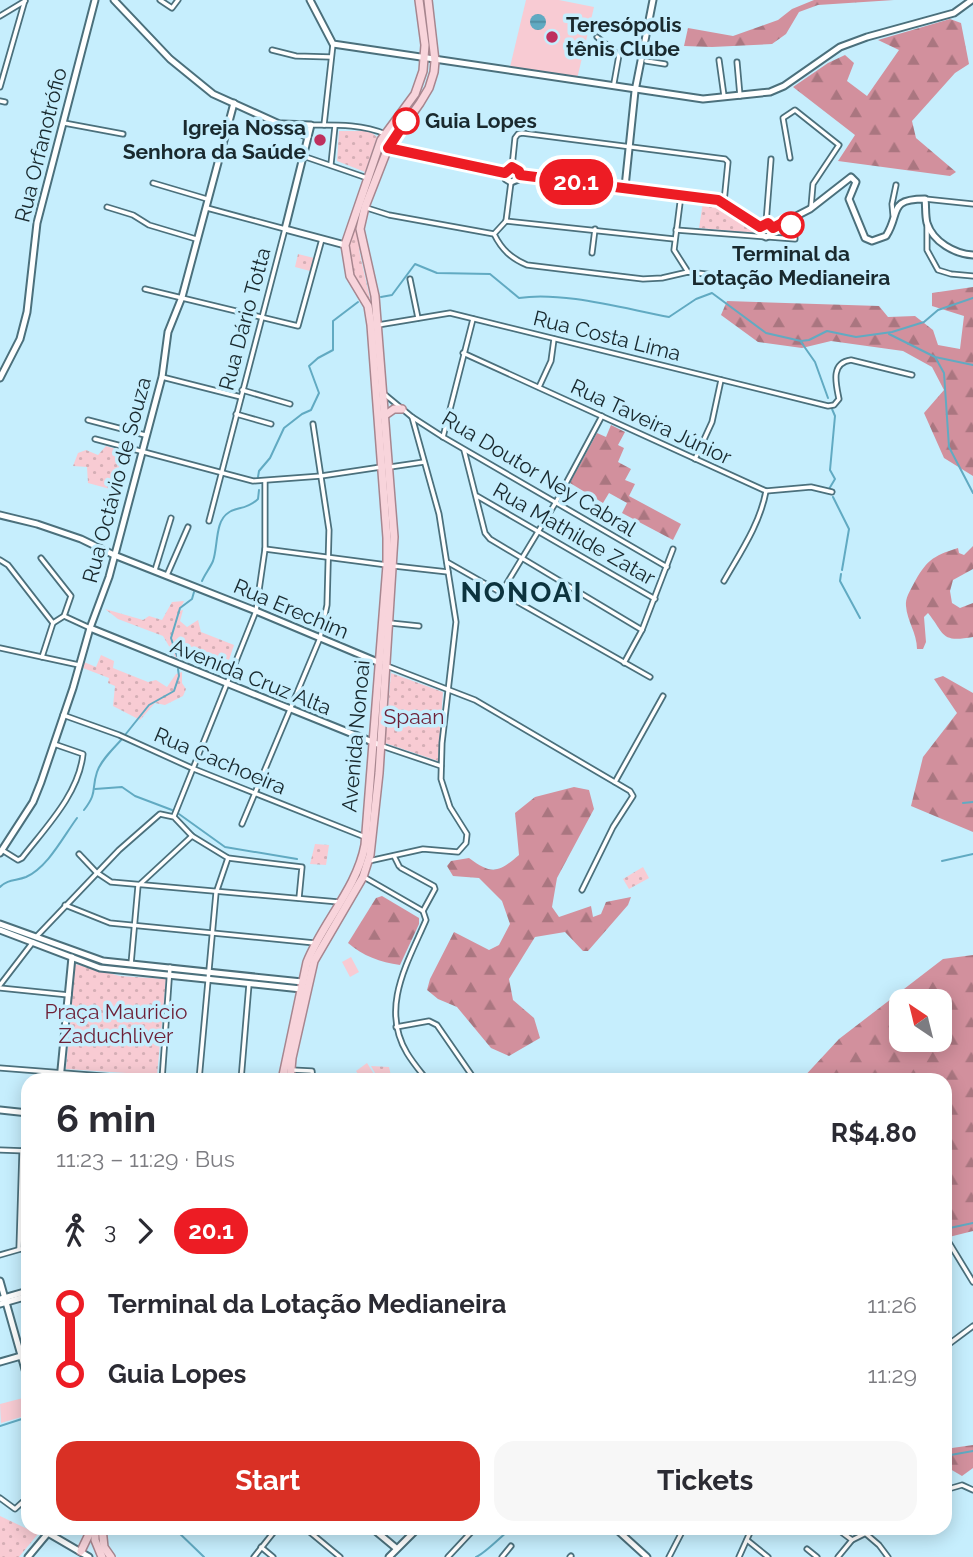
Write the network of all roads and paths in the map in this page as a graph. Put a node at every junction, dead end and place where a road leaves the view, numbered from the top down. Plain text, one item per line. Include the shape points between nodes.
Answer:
1 (95, 0) edge
2 (114, 0) edge
3 (160, 0) edge
4 (178, 0) edge
5 (310, 0) edge
6 (419, 0) edge
7 (428, 0) edge
8 (653, 0) edge
9 (972, 0) edge
10 (25, 1) edge
11 (0, 16) edge
12 (597, 37) dead end
13 (333, 44) junction
14 (272, 50) dead end
15 (331, 57) junction
16 (426, 59) junction
17 (719, 60) dead end
18 (435, 61) junction
19 (646, 61) dead end
20 (737, 62) dead end
21 (666, 64) dead end
22 (2, 66) edge
23 (614, 83) dead end
24 (0, 87) edge
25 (635, 90) junction
26 (740, 96) junction
27 (724, 98) junction
28 (234, 103) junction
29 (63, 122) junction
30 (279, 124) junction
31 (311, 125) junction
32 (324, 125) junction
33 (335, 126) junction
34 (123, 134) dead end
35 (385, 134) junction
36 (308, 137) junction
37 (629, 145) junction
38 (388, 148) junction
39 (303, 156) junction
40 (790, 158) dead end
41 (771, 159) dead end
42 (331, 164) junction
43 (512, 167) junction
44 (505, 173) junction
45 (520, 175) junction
46 (367, 178) junction
47 (511, 182) junction
48 (153, 183) dead end
49 (896, 185) dead end
50 (625, 187) junction
51 (681, 195) junction
52 (207, 199) junction
53 (925, 199) junction
54 (724, 202) junction
55 (973, 204) edge
56 (107, 207) dead end
57 (205, 207) junction
58 (365, 207) junction
59 (810, 209) junction
60 (893, 215) junction
61 (506, 221) junction
62 (786, 221) junction
63 (763, 225) junction
64 (928, 225) junction
65 (773, 228) junction
66 (285, 229) junction
67 (595, 229) junction
68 (676, 230) junction
69 (494, 234) junction
70 (766, 237) junction
71 (196, 239) junction
72 (322, 239) junction
73 (674, 239) junction
74 (345, 245) junction
75 (364, 252) junction
76 (592, 253) dead end
77 (973, 255) edge
78 (688, 272) junction
79 (723, 276) dead end
80 (973, 276) edge
81 (410, 279) dead end
82 (372, 280) junction
83 (355, 286) junction
84 (145, 289) dead end
85 (182, 297) junction
86 (261, 317) junction
87 (418, 318) junction
88 (473, 319) junction
89 (378, 325) junction
90 (554, 339) junction
91 (463, 353) junction
92 (912, 375) dead end
93 (162, 377) junction
94 (0, 379) edge
95 (375, 379) junction
96 (721, 380) junction
97 (539, 387) junction
98 (242, 390) junction
99 (382, 390) junction
100 (241, 397) junction
101 (290, 404) dead end
102 (400, 407) junction
103 (236, 414) junction
104 (384, 415) junction
105 (602, 416) junction
106 (412, 417) junction
107 (88, 420) dead end
108 (271, 424) dead end
109 (313, 424) dead end
110 (145, 435) junction
111 (443, 437) junction
112 (95, 439) dead end
113 (464, 449) junction
114 (141, 451) junction
115 (695, 459) junction
116 (425, 462) junction
117 (385, 467) junction
118 (222, 474) junction
119 (321, 476) junction
120 (265, 481) junction
121 (766, 491) junction
122 (832, 492) dead end
123 (477, 496) junction
124 (555, 502) junction
125 (0, 515) edge
126 (171, 518) dead end
127 (209, 521) dead end
128 (188, 527) dead end
129 (539, 530) junction
130 (265, 549) junction
131 (673, 549) dead end
132 (114, 555) junction
133 (330, 557) junction
134 (41, 558) dead end
135 (0, 560) edge
136 (522, 560) junction
137 (447, 562) junction
138 (390, 565) junction
139 (667, 567) junction
140 (155, 570) junction
141 (448, 572) junction
142 (167, 575) junction
143 (724, 581) dead end
144 (501, 593) junction
145 (655, 599) junction
146 (256, 611) junction
147 (64, 616) junction
148 (53, 623) junction
149 (389, 623) junction
150 (419, 626) dead end
151 (90, 628) junction
152 (642, 630) junction
153 (320, 638) junction
154 (0, 648) edge
155 (42, 657) junction
156 (624, 663) junction
157 (383, 664) junction
158 (79, 665) junction
159 (650, 677) dead end
160 (226, 684) junction
161 (448, 689) junction
162 (663, 696) dead end
163 (289, 710) junction
164 (63, 715) junction
165 (54, 744) junction
166 (377, 744) junction
167 (441, 766) junction
168 (194, 769) junction
169 (615, 782) junction
170 (256, 794) junction
171 (174, 817) junction
172 (242, 824) dead end
173 (192, 836) junction
174 (365, 836) junction
175 (1, 851) edge
176 (79, 854) dead end
177 (394, 856) junction
178 (228, 858) junction
179 (369, 861) junction
180 (96, 873) junction
181 (363, 877) junction
182 (138, 886) junction
183 (582, 890) dead end
184 (216, 893) junction
185 (299, 898) junction
186 (339, 902) junction
187 (65, 905) junction
188 (423, 911) junction
189 (0, 924) edge
190 (133, 925) junction
191 (0, 930) edge
192 (211, 933) junction
193 (37, 937) junction
194 (32, 943) junction
195 (315, 943) junction
196 (74, 951) junction
197 (72, 959) junction
198 (131, 965) junction
199 (170, 967) junction
200 (209, 971) junction
201 (131, 973) junction
202 (250, 975) junction
203 (169, 976) junction
204 (209, 980) junction
205 (249, 983) junction
206 (301, 985) junction
207 (0, 986) edge
208 (69, 995) junction
209 (304, 1004) junction
210 (396, 1027) junction
211 (0, 1068) edge
212 (291, 1070) junction
213 (61, 1072) junction
214 (73, 1073) edge
215 (162, 1073) edge
216 (200, 1073) edge
217 (242, 1073) edge
218 (283, 1073) edge
219 (291, 1073) edge
220 (312, 1073) edge
221 (422, 1073) edge
222 (470, 1073) edge
223 (0, 1111) edge
224 (21, 1112) edge
225 (0, 1150) edge
226 (21, 1151) edge
227 (21, 1184) edge
228 (952, 1248) edge
229 (19, 1249) joint
230 (0, 1255) edge
231 (0, 1281) edge
232 (973, 1282) edge
233 (21, 1296) edge
234 (3, 1301) edge
235 (973, 1326) edge
236 (952, 1342) edge
237 (21, 1345) edge
238 (21, 1356) edge
239 (0, 1362) edge
240 (952, 1488) edge
241 (973, 1490) edge
242 (0, 1498) edge
243 (21, 1503) edge
244 (46, 1535) edge
245 (52, 1535) edge
246 (89, 1535) edge
247 (94, 1535) edge
248 (103, 1535) edge
249 (271, 1535) edge
250 (313, 1535) edge
251 (380, 1535) edge
252 (410, 1535) edge
253 (468, 1535) edge
254 (623, 1535) edge
255 (680, 1535) edge
256 (749, 1535) edge
257 (845, 1535) edge
258 (861, 1535) edge
259 (867, 1535) edge
260 (747, 1540) junction
261 (852, 1540) junction
262 (512, 1546) dead end
263 (261, 1547) junction
264 (396, 1548) junction
265 (807, 1549) dead end
266 (81, 1551) junction
267 (887, 1556) edge
268 (29, 1557) edge
269 (89, 1557) edge
270 (108, 1557) edge
271 (254, 1557) edge
272 (274, 1557) edge
273 (340, 1557) edge
274 (389, 1557) edge
275 (448, 1557) edge
276 (502, 1557) edge
277 (647, 1557) edge
278 (669, 1557) edge
279 (739, 1557) edge
280 (768, 1557) edge
281 (817, 1557) edge
282 (838, 1557) edge

1 - 29 street, Rua Orfanotrófio
2 - 28 street via 191,79
3 - 4 street via 172,8
5 - 13 street
6 - 16 main road
7 - 18 main road
8 - 25 street
9 - 26 street via 954,13 840,47 777,89
10 - 11 street
10 - 22 street
12 - 23 street via 619,55
13 - 15 street
13 - 16 street
14 - 15 street
15 - 32 street
16 - 18 street
16 - 35 main road via 415,94
17 - 27 street
18 - 25 street
18 - 38 main road, Avenida Nonoai via 429,88
19 - 21 street
20 - 26 street
22 - 24 street
25 - 27 street
25 - 37 street
26 - 27 street
28 - 30 street
28 - 52 street, Rua Octávio de Souza
29 - 34 street
29 - 94 street, Rua Orfanotrófio via 34,238 27,312 20,339
30 - 31 street
30 - 36 street
31 - 32 street
31 - 36 street, Rua Dário Totta
32 - 33 street
33 - 35 street
33 - 42 street
35 - 46 main road
36 - 39 street, Rua Dário Totta
37 - 43 street via 518,134
37 - 50 street
37 - 54 street via 727,160
38 - 44 street
38 - 58 main road, Avenida Nonoai
39 - 42 street
39 - 66 street, Rua Dário Totta
40 - 59 street via 783,118 794,110 839,145 813,184
41 - 63 street
42 - 46 street
43 - 44 street
43 - 45 street
44 - 47 street
45 - 47 street
45 - 50 street
46 - 74 main road
47 - 61 street
48 - 52 street
49 - 60 street
50 - 51 street
51 - 54 street
51 - 68 street
52 - 57 street, Rua Octávio de Souza
53 - 55 street
53 - 60 street via 901,202
53 - 64 street
54 - 63 street
56 - 71 street
57 - 66 street
57 - 71 street, Rua Octávio de Souza
58 - 69 street
58 - 75 main road, Avenida Nonoai via 360,229
59 - 60 street via 851,177 856,182 850,204 865,238 872,241 886,236
59 - 62 street
61 - 67 street
61 - 69 street
62 - 65 street
62 - 70 street via 794,229 795,239
63 - 65 street
63 - 70 street via 760,234
64 - 77 street via 950,249
64 - 80 street via 928,250 938,270
65 - 70 street
66 - 72 street
66 - 86 street, Rua Dário Totta
67 - 73 street
67 - 76 street
68 - 70 street
68 - 73 street
69 - 78 street via 512,258 527,265 643,279
71 - 85 street, Rua Octávio de Souza
72 - 74 street
72 - 86 street via 298,326
73 - 78 street via 676,255
74 - 75 main road
74 - 83 main road, Avenida Nonoai
75 - 82 main road, Avenida Nonoai
78 - 79 street
81 - 87 street
82 - 83 main road via 365,287
82 - 89 main road, Avenida Nonoai
83 - 95 main road, Avenida Nonoai via 368,306
84 - 85 street
85 - 86 street
85 - 93 street, Rua Octávio de Souza via 168,332
86 - 98 street, Rua Dário Totta
87 - 88 street, Rua Costa Lima via 450,313
87 - 89 street, Rua Costa Lima
88 - 90 street, Rua Costa Lima
88 - 91 street
89 - 99 main road, Avenida Nonoai
90 - 96 street, Rua Costa Lima
90 - 97 street
91 - 97 street, Rua Taveira Júnior
91 - 111 street
92 - 96 street, Rua Costa Lima via 844,361 835,379 839,399 834,405
93 - 100 street
93 - 110 street, Rua Octávio de Souza
95 - 99 main road
95 - 117 main road, Avenida Nonoai
96 - 115 street via 712,422
97 - 105 street, Rua Taveira Júnior
98 - 100 street, Rua Dário Totta
98 - 101 street
99 - 102 street, Rua Doutor Ney Cabral
99 - 104 main road, Avenida Nonoai
100 - 103 street, Rua Dário Totta
102 - 104 main road
102 - 106 street, Rua Doutor Ney Cabral
103 - 108 street
103 - 118 street, Rua Dário Totta
104 - 117 main road, Avenida Nonoai
105 - 115 street, Rua Taveira Júnior
105 - 124 street
106 - 111 street, Rua Doutor Ney Cabral
106 - 116 street
107 - 110 street
109 - 119 street
110 - 114 street, Rua Octávio de Souza
111 - 113 street, Rua Doutor Ney Cabral
112 - 114 street
113 - 123 street
113 - 124 street, Rua Doutor Ney Cabral
114 - 118 street
114 - 132 street, Rua Octávio de Souza
115 - 121 street, Rua Taveira Júnior
116 - 117 street
116 - 137 street
117 - 119 street
117 - 138 main road, Avenida Nonoai
118 - 120 street
118 - 127 street, Rua Dário Totta
119 - 120 street
119 - 133 street
120 - 130 street
121 - 122 street, Rua Taveira Júnior via 811,487
121 - 143 street via 752,531
123 - 129 street, Rua Mathilde Zatar
123 - 136 street via 485,533
124 - 129 street
124 - 139 street, Rua Doutor Ney Cabral
125 - 132 street, Rua Erechim via 70,535
126 - 140 street
128 - 142 street
129 - 136 street
129 - 145 street, Rua Mathilde Zatar
130 - 133 street
130 - 146 street
131 - 139 street
132 - 140 street, Rua Erechim
132 - 151 street, Rua Octávio de Souza
133 - 138 street
133 - 153 street
134 - 147 street via 71,596
135 - 148 street
136 - 144 street
136 - 152 street
137 - 141 street
137 - 144 street
138 - 141 street
138 - 149 main road, Avenida Nonoai
138 - 157 main road, Avenida Nonoai
139 - 145 street
140 - 142 street, Rua Erechim
141 - 161 street via 456,622
142 - 146 street, Rua Erechim
144 - 156 street
145 - 152 street
146 - 153 street, Rua Erechim
146 - 160 street
147 - 148 street
147 - 151 street
148 - 155 street
149 - 150 street
149 - 157 main road, Avenida Nonoai
151 - 158 street, Rua Octávio de Souza
151 - 160 street, Avenida Cruz Alta
152 - 156 street
153 - 157 street, Rua Erechim
153 - 163 street
154 - 155 street
155 - 158 street
156 - 159 street
157 - 161 street, Rua Erechim
157 - 166 main road, Avenida Nonoai
158 - 164 street, Rua Octávio de Souza
160 - 163 street, Avenida Cruz Alta
160 - 168 street
161 - 167 street
161 - 169 street, Rua Erechim via 475,700
162 - 169 street
163 - 166 street, Avenida Cruz Alta
163 - 170 street
164 - 165 street, Rua Octávio de Souza
164 - 168 street, Rua Cachoeira
165 - 175 street, Rua Octávio de Souza via 33,802
165 - 175 street via 83,754 65,801 22,858
166 - 167 street, Avenida Cruz Alta
166 - 174 main road, Avenida Nonoai
166 - 179 main road, Avenida Nonoai
167 - 177 street via 444,791 466,830 466,843 454,852 427,849
168 - 170 street, Rua Cachoeira
168 - 171 street
169 - 183 street, Rua Erechim via 633,796
170 - 172 street
170 - 174 street, Rua Cachoeira
171 - 173 street
171 - 180 street via 154,817
173 - 178 street
173 - 182 street
174 - 186 main road, Avenida Nonoai via 359,866
176 - 180 street
177 - 179 street
177 - 188 street via 400,867 434,886
178 - 184 street
178 - 185 street via 302,867
179 - 181 main road, Avenida Nonoai
180 - 182 street via 111,882
180 - 187 street
181 - 188 street
181 - 209 main road, Avenida Nonoai via 318,953
182 - 184 street
182 - 190 street
184 - 185 street
184 - 192 street
185 - 186 street
186 - 195 main road, Avenida Nonoai
187 - 190 street via 110,923
187 - 193 street
188 - 210 street via 426,920 397,988
189 - 193 street
190 - 192 street
190 - 198 street
191 - 194 street
192 - 195 street
192 - 200 street
193 - 194 street
193 - 196 street
194 - 197 street
194 - 207 street
195 - 206 main road, Avenida Nonoai
196 - 197 street
196 - 198 street
197 - 201 street
197 - 208 street
198 - 199 street
198 - 201 street
199 - 200 street
199 - 203 street
200 - 202 street
200 - 204 street
201 - 203 street
202 - 205 street
202 - 206 street
203 - 204 street
203 - 215 street
204 - 205 street
204 - 216 street
205 - 206 street
205 - 217 street
206 - 209 main road
206 - 218 main road, Avenida Nonoai
207 - 208 street
208 - 213 street
209 - 212 main road, Avenida Nonoai
210 - 221 street
210 - 222 street via 429,1021 437,1025
211 - 213 street
212 - 219 main road, Avenida Nonoai
212 - 220 street
213 - 214 street
223 - 224 street
225 - 226 street
227 - 229 street
228 - 232 street
229 - 230 street
231 - 234 street
233 - 234 street
234 - 237 street
235 - 236 street
238 - 239 street
240 - 241 street via 962,1485
242 - 243 street via 15,1509
244 - 268 street
245 - 266 street
246 - 266 main road
247 - 270 main road
248 - 270 main road
249 - 263 street
250 - 273 street
251 - 264 street
252 - 264 street
253 - 275 street
254 - 277 street
255 - 278 street
256 - 260 street
257 - 261 street
258 - 261 street
259 - 267 street
260 - 279 street
260 - 280 street
261 - 282 street
262 - 276 street
263 - 271 street
263 - 272 street
264 - 274 street
265 - 281 street
266 - 269 street

